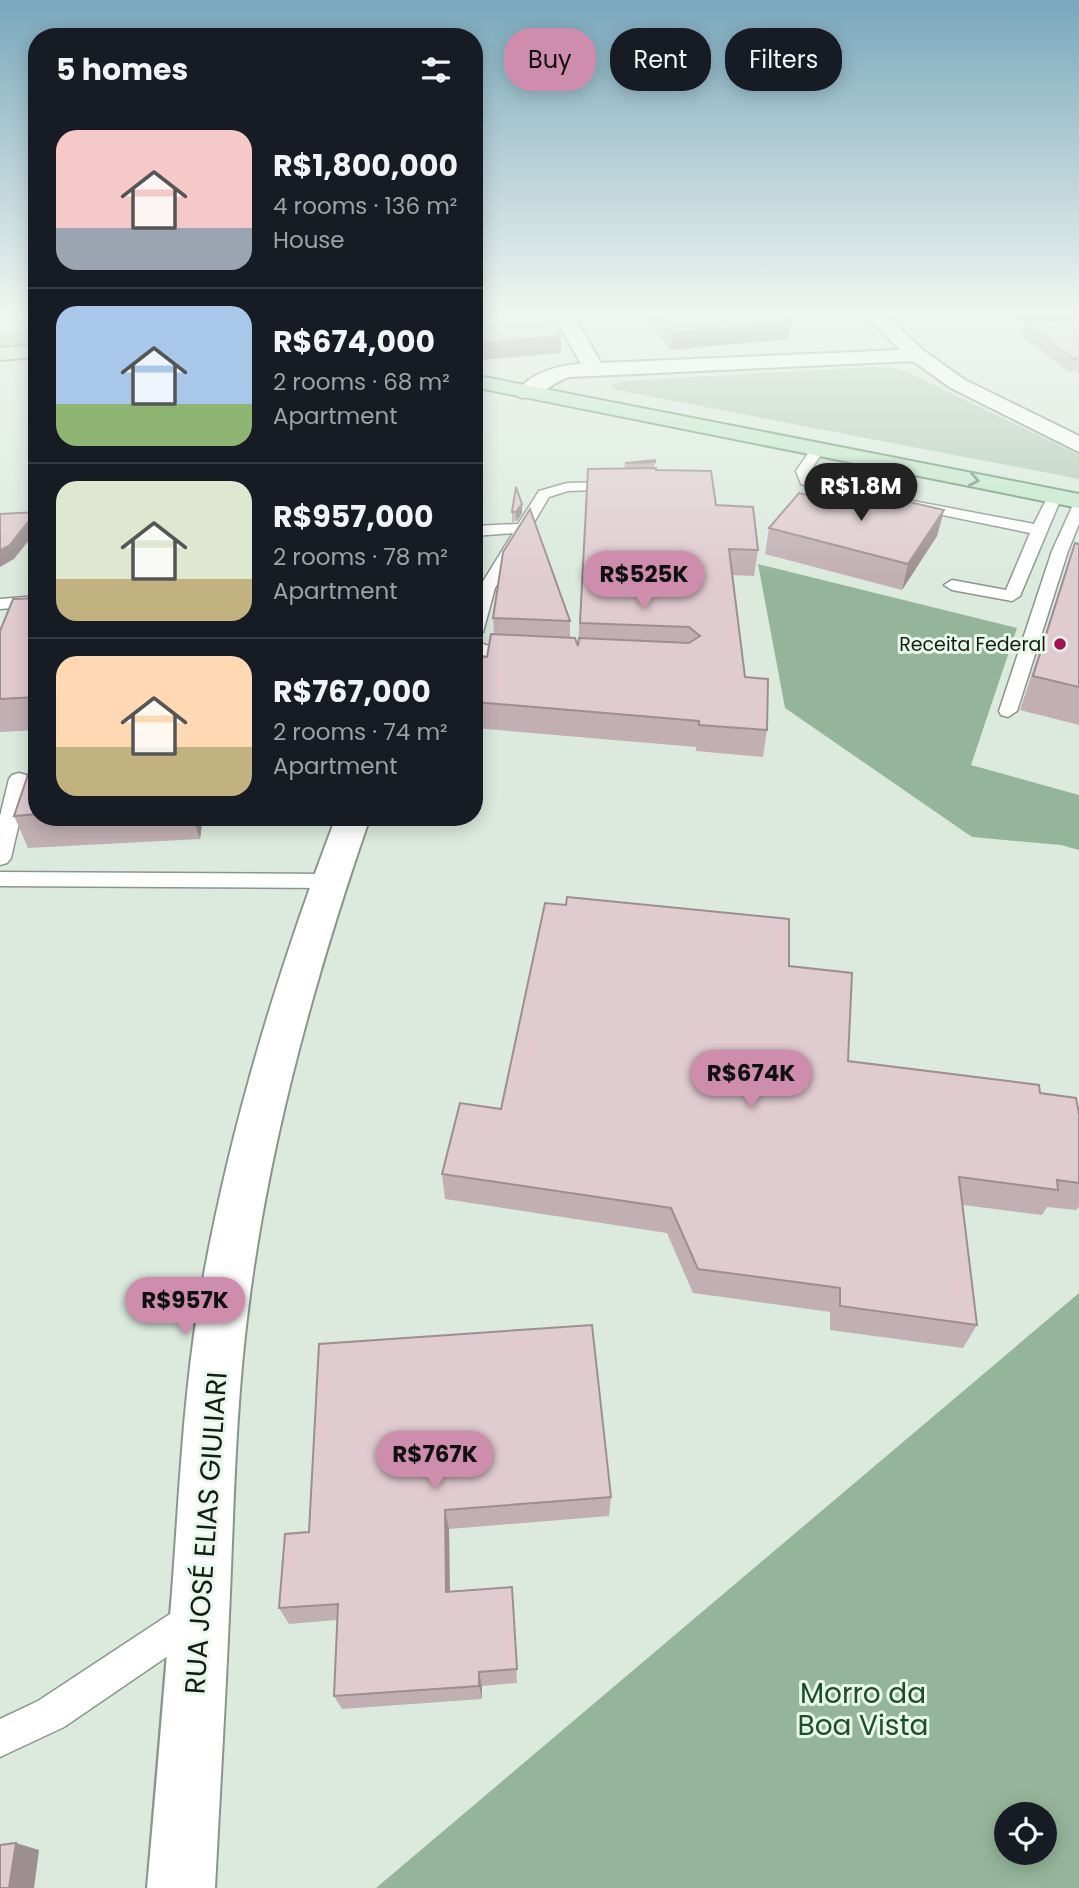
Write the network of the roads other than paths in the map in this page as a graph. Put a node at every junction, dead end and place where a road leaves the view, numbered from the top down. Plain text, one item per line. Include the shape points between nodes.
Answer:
1 (578, 401) edge
2 (992, 401) edge
3 (1079, 445) edge
4 (818, 449) junction
5 (632, 486) edge
6 (1055, 496) junction
7 (1079, 501) edge
8 (1079, 507) edge
9 (523, 528) junction
10 (483, 530) edge
11 (1039, 530) junction
12 (953, 585) dead end
13 (483, 599) edge
14 (28, 602) edge
15 (0, 604) edge
16 (483, 650) edge
17 (541, 654) edge
18 (1008, 711) dead end
19 (19, 779) dead end
20 (350, 826) edge
21 (0, 858) edge
22 (0, 879) edge
23 (329, 881) junction
24 (200, 1614) junction
25 (0, 1738) edge
26 (181, 1888) edge

1 - 4 main road
2 - 3 street
4 -> 6 main road
4 - 11 lane via 803,471 806,481
5 - 9 lane via 567,487 544,494
6 - 7 main road
6 - 11 lane
8 - 18 lane
9 - 10 lane
9 - 13 lane
11 - 12 lane via 1012,596
14 - 15 lane
16 - 17 lane
19 - 21 lane
20 - 23 street, RUA JOSÉ ELIAS GIULIARI
22 - 23 lane
23 - 24 street, RUA JOSÉ ELIAS GIULIARI via 251,1155 229,1273 211,1420
24 - 25 lane via 51,1714
24 - 26 street, RUA JOSÉ ELIAS GIULIARI

